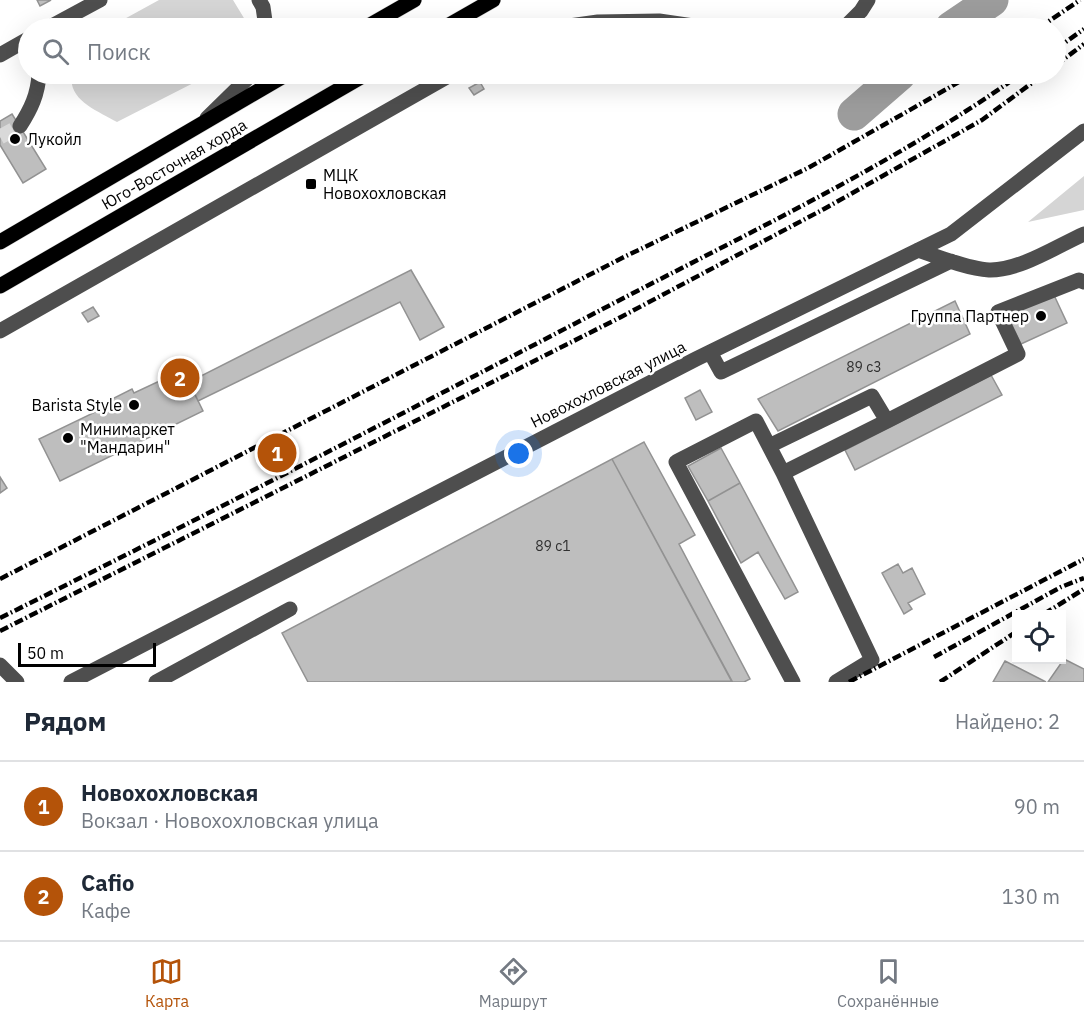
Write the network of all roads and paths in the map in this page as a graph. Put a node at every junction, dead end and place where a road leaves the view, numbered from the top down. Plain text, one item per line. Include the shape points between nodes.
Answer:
1 (100, 0) edge
2 (260, 0) edge
3 (414, 0) edge
4 (493, 0) edge
5 (868, 0) edge
6 (67, 18) edge
7 (265, 18) edge
8 (382, 18) edge
9 (462, 18) edge
10 (854, 18) edge
11 (18, 45) edge
12 (0, 56) edge
13 (38, 84) edge
14 (242, 84) edge
15 (270, 84) edge
16 (349, 84) edge
17 (434, 84) edge
18 (201, 124) junction
19 (20, 126) tunnel mouth
20 (1084, 130) edge
21 (1084, 234) edge
22 (0, 242) edge
23 (918, 250) junction
24 (951, 261) junction
25 (1084, 282) edge
26 (0, 286) edge
27 (0, 331) edge
28 (710, 352) junction
29 (887, 421) junction
30 (769, 446) junction
31 (783, 473) junction
32 (290, 609) dead end
33 (0, 665) edge
34 (80, 680) edge
35 (16, 682) edge
36 (156, 682) edge
37 (793, 682) edge
38 (836, 682) edge

1 - 6 street
2 - 7 street
3 - 8 main road
4 - 9 main road
5 - 10 street
11 - 12 street
13 - 19 street
14 - 18 street
15 - 18 main road, Юго-Восточная хорда
16 - 26 main road, Юго-Восточная хорда
17 - 27 street
18 - 22 main road, Юго-Восточная хорда
20 - 23 street, Новохохловская улица via 951,234
21 - 24 street via 1015,266 989,270
23 - 24 street
23 - 28 street, Новохохловская улица
24 - 28 street via 721,372
25 - 29 street via 1079,280 998,312 1018,354
28 - 34 street, Новохохловская улица
29 - 30 street via 872,396
29 - 31 street
30 - 31 street
30 - 37 street via 756,421 676,462
31 - 38 street via 872,660
32 - 36 street
33 - 35 street

